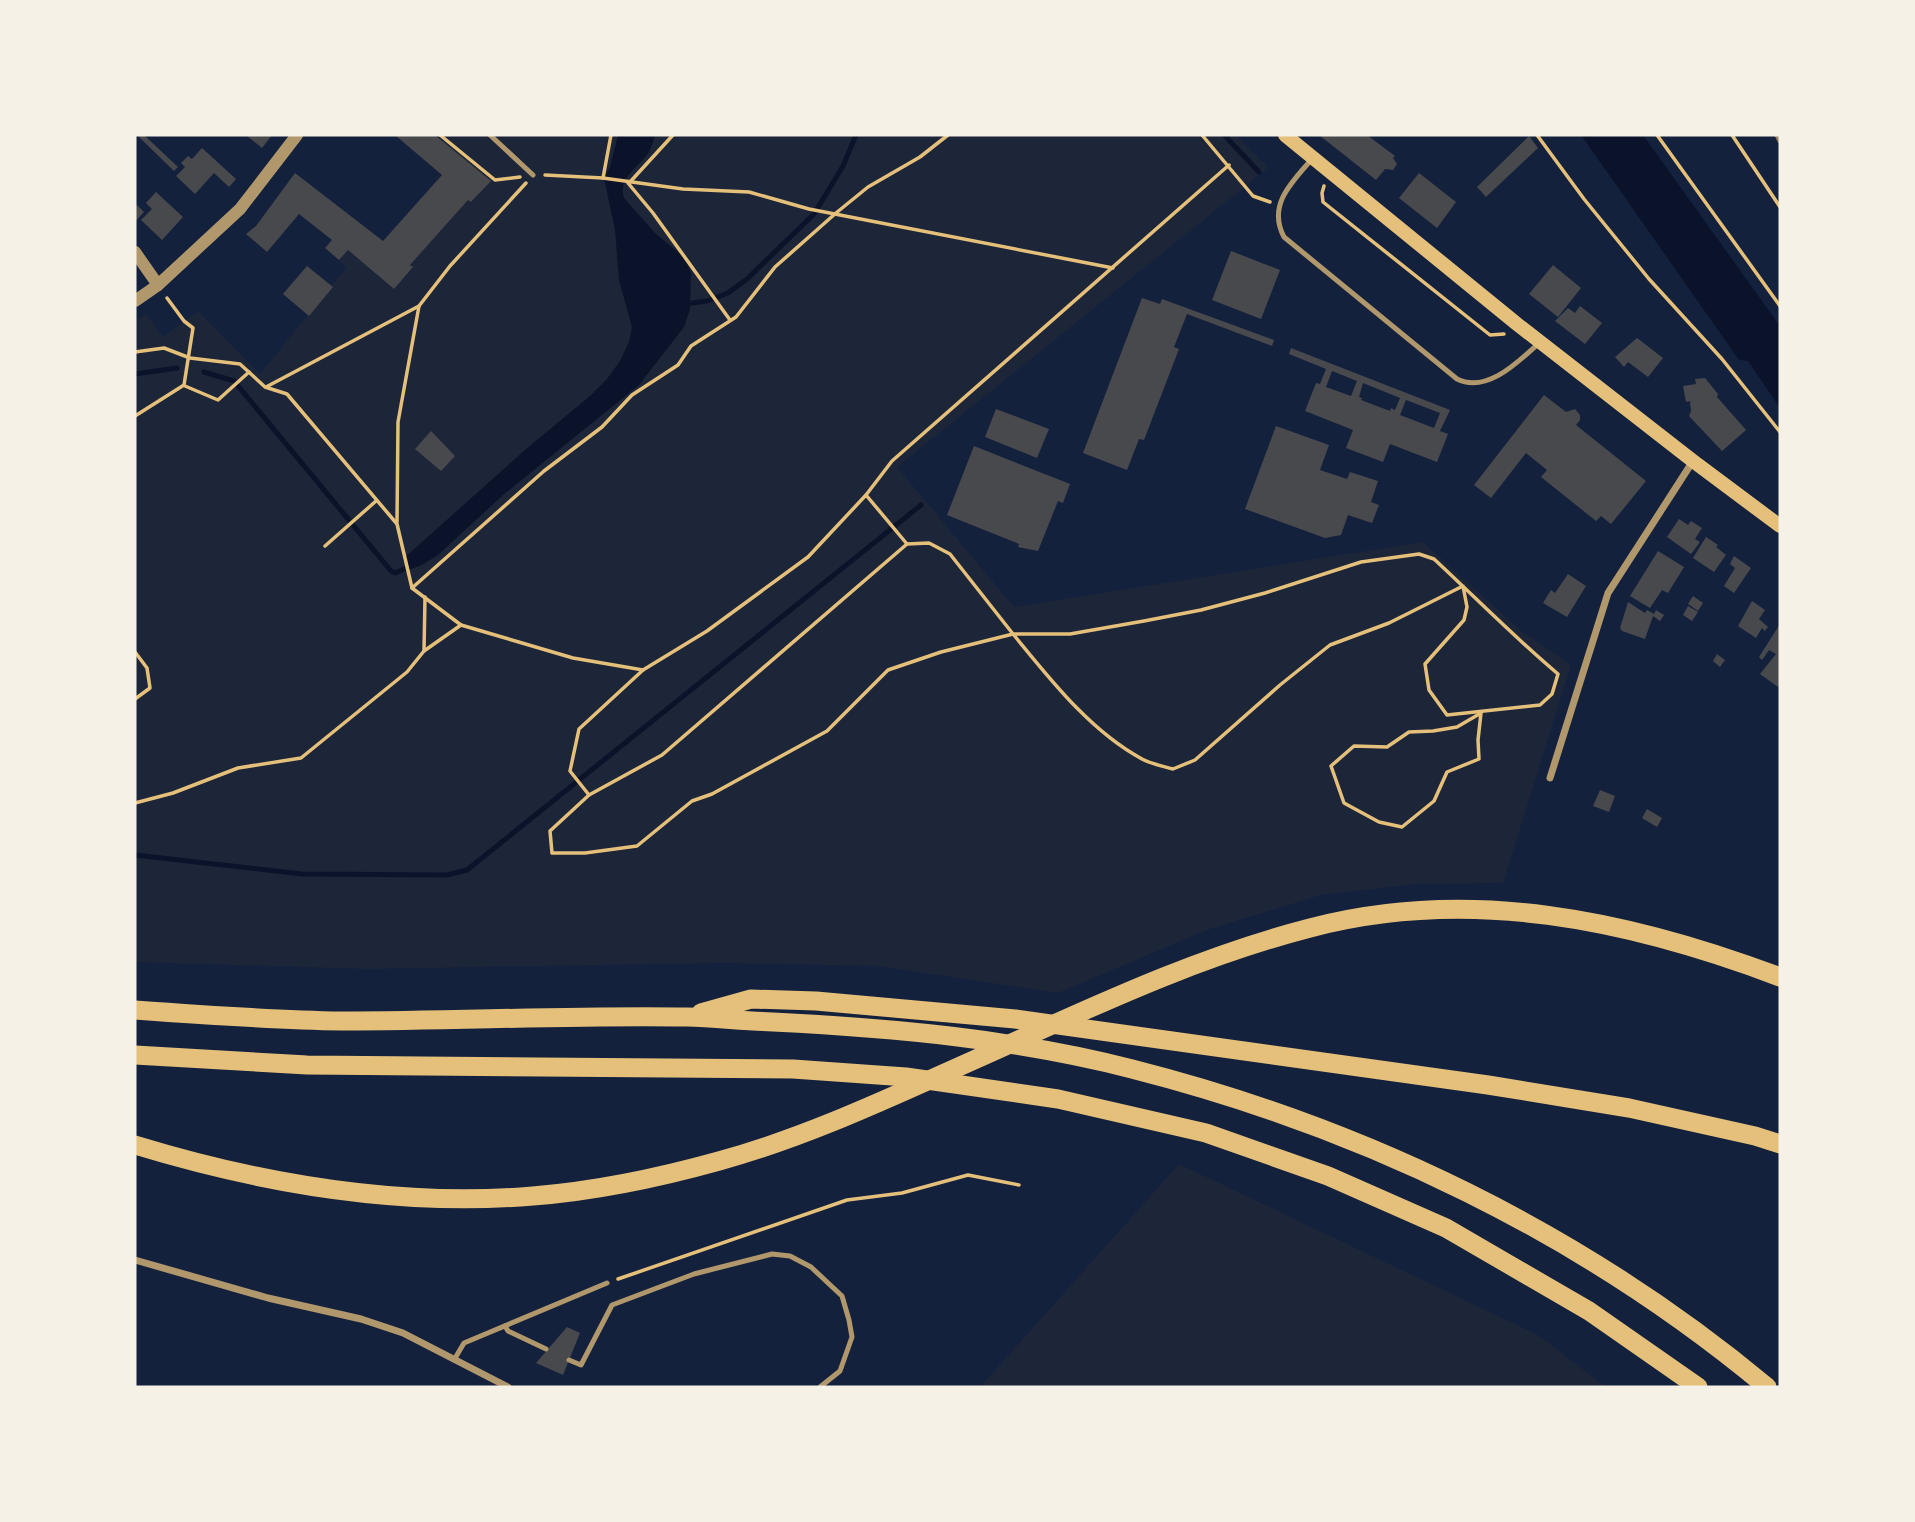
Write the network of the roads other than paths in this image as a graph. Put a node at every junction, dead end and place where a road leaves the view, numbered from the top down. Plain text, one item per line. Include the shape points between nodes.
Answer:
1 (297, 135) edge
2 (490, 135) edge
3 (1285, 135) edge
4 (1313, 158) junction
5 (533, 174) road end
6 (135, 252) edge
7 (158, 285) junction
8 (135, 301) edge
9 (1542, 341) junction
10 (1692, 461) junction
11 (1780, 526) edge
12 (1550, 778) dead end
13 (1780, 976) edge
14 (135, 1010) edge
15 (687, 1017) junction
16 (135, 1055) edge
17 (1780, 1144) edge
18 (135, 1145) edge
19 (135, 1260) edge
20 (607, 1283) road end
21 (505, 1326) junction
22 (546, 1349) dead end
23 (454, 1360) junction
24 (569, 1360) dead end
25 (508, 1387) edge
26 (820, 1387) edge
27 (1699, 1387) edge
28 (1767, 1387) edge

1 - 7 street via 240,209
2 - 5 lane
3 - 4 main road
4 - 9 main road
4 - 9 lane via 1278,205 1284,237 1457,379 1474,383 1500,374
6 - 7 street
7 - 8 street
9 - 10 main road
10 - 11 main road
10 - 12 street via 1608,593
13 - 18 highway via 1652,934 1558,915 1438,909 1376,915 1314,927 1187,967 858,1112 760,1148 658,1177 534,1196 355,1193 237,1172
14 - 15 highway via 337,1021
15 - 17 highway via 751,999 1015,1018 1629,1108
15 - 28 highway via 973,1039 1129,1068 1274,1110 1465,1189 1531,1224 1677,1317
16 - 27 highway via 307,1065 793,1069 906,1077 1058,1099 1206,1133 1328,1176 1446,1228 1589,1311
19 - 23 street via 361,1319 403,1333
20 - 21 lane
21 - 22 lane
21 - 23 lane via 464,1343
23 - 25 street
24 - 26 lane via 580,1365 612,1305 694,1274 772,1254 790,1256 811,1267 842,1296 852,1337 839,1371

